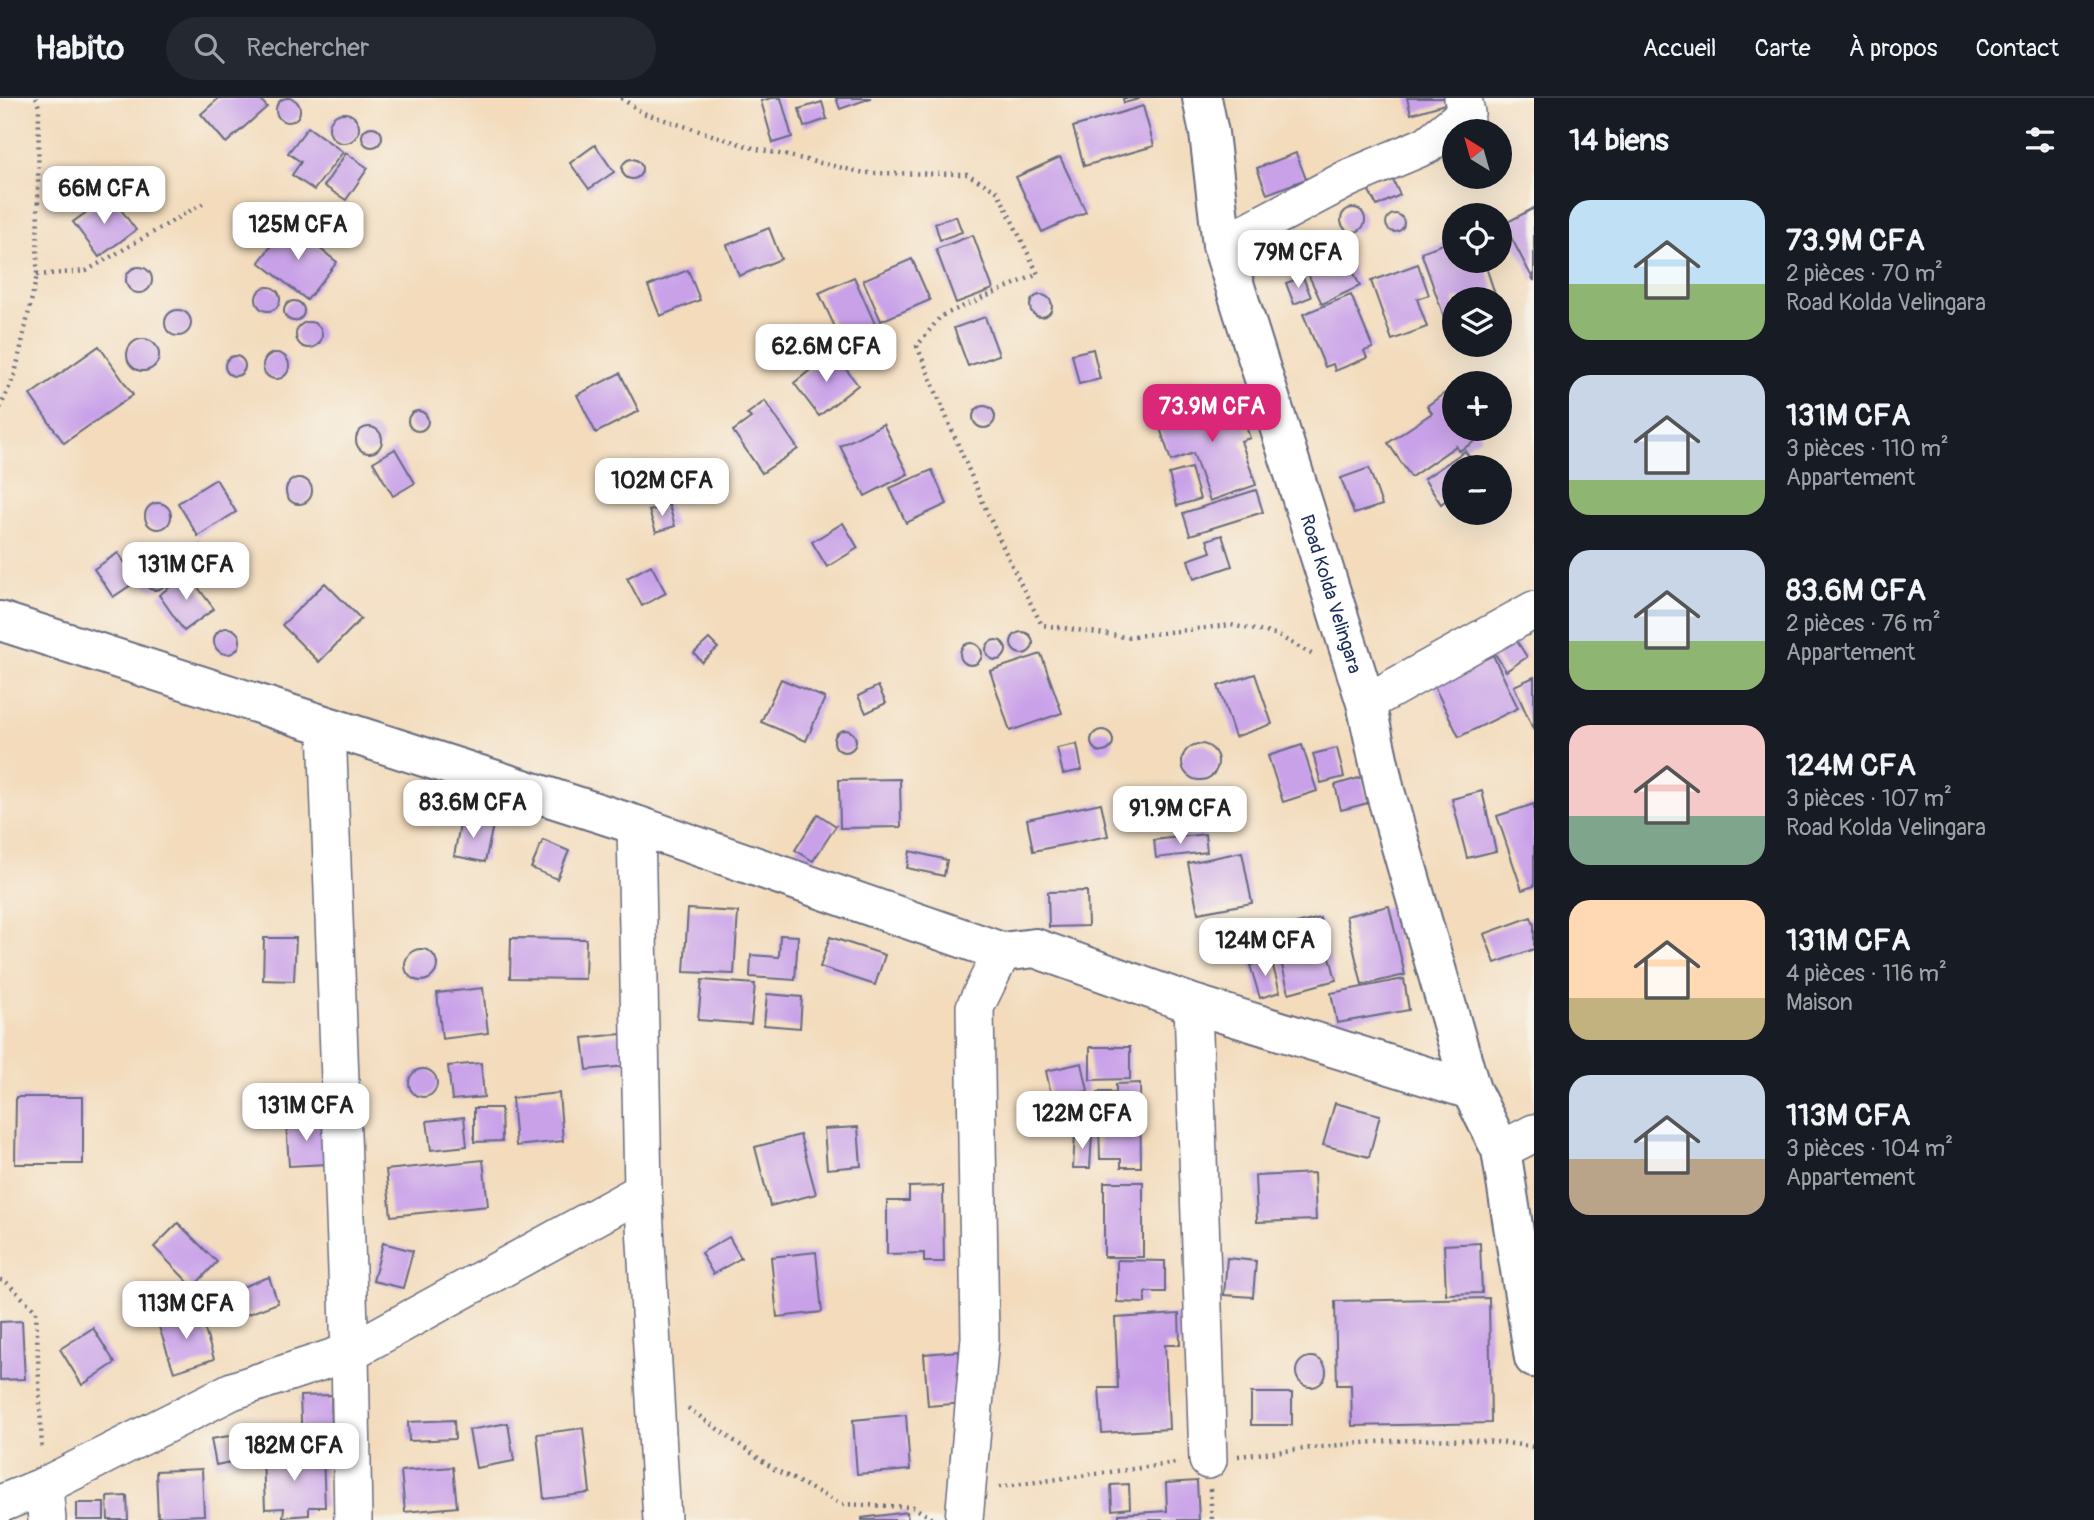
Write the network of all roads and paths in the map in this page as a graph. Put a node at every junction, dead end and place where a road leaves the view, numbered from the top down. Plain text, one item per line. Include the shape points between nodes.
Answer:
1 (36, 98) edge
2 (621, 98) edge
3 (1202, 98) edge
4 (1463, 98) edge
5 (204, 203) dead end
6 (1222, 245) junction
7 (37, 275) junction
8 (0, 408) edge
9 (1534, 610) edge
10 (0, 621) edge
11 (1362, 691) junction
12 (327, 727) junction
13 (636, 825) junction
14 (1002, 952) junction
15 (1193, 1004) junction
16 (1471, 1090) junction
17 (1518, 1142) edge
18 (643, 1191) junction
19 (0, 1280) edge
20 (350, 1352) junction
21 (1534, 1358) edge
22 (653, 1383) junction
23 (1534, 1447) edge
24 (1208, 1460) junction
25 (45, 1503) edge
26 (0, 1504) edge
27 (965, 1506) edge
28 (353, 1520) edge
29 (662, 1520) edge
30 (936, 1520) edge

1 - 7 path
2 - 11 path via 643,113 753,148 865,173 967,174 998,192 1038,274 941,316 917,346 1042,625 1126,637 1231,625 1275,634
3 - 6 main road, Road Kolda Velingara
4 - 6 street via 1466,113 1427,145 1349,178
5 - 7 path via 86,271
6 - 11 main road, Road Kolda Velingara
7 - 8 path via 15,374
9 - 11 street
10 - 12 main road
11 - 16 main road, Road Kolda Velingara via 1385,791
12 - 13 main road
12 - 20 street
13 - 14 main road
13 - 18 street
14 - 15 main road via 1035,948
14 - 27 street via 975,1007 981,1338
15 - 16 main road
15 - 24 street
16 - 17 main road, Road Kolda Velingara
17 - 21 main road, Road Kolda Velingara
18 - 20 street
18 - 22 street
19 - 25 path via 36,1311
20 - 25 street via 232,1391
20 - 28 street
22 - 29 street
22 - 30 path via 774,1469 841,1504 914,1507
23 - 24 path via 1445,1438
24 - 27 path
25 - 26 street

